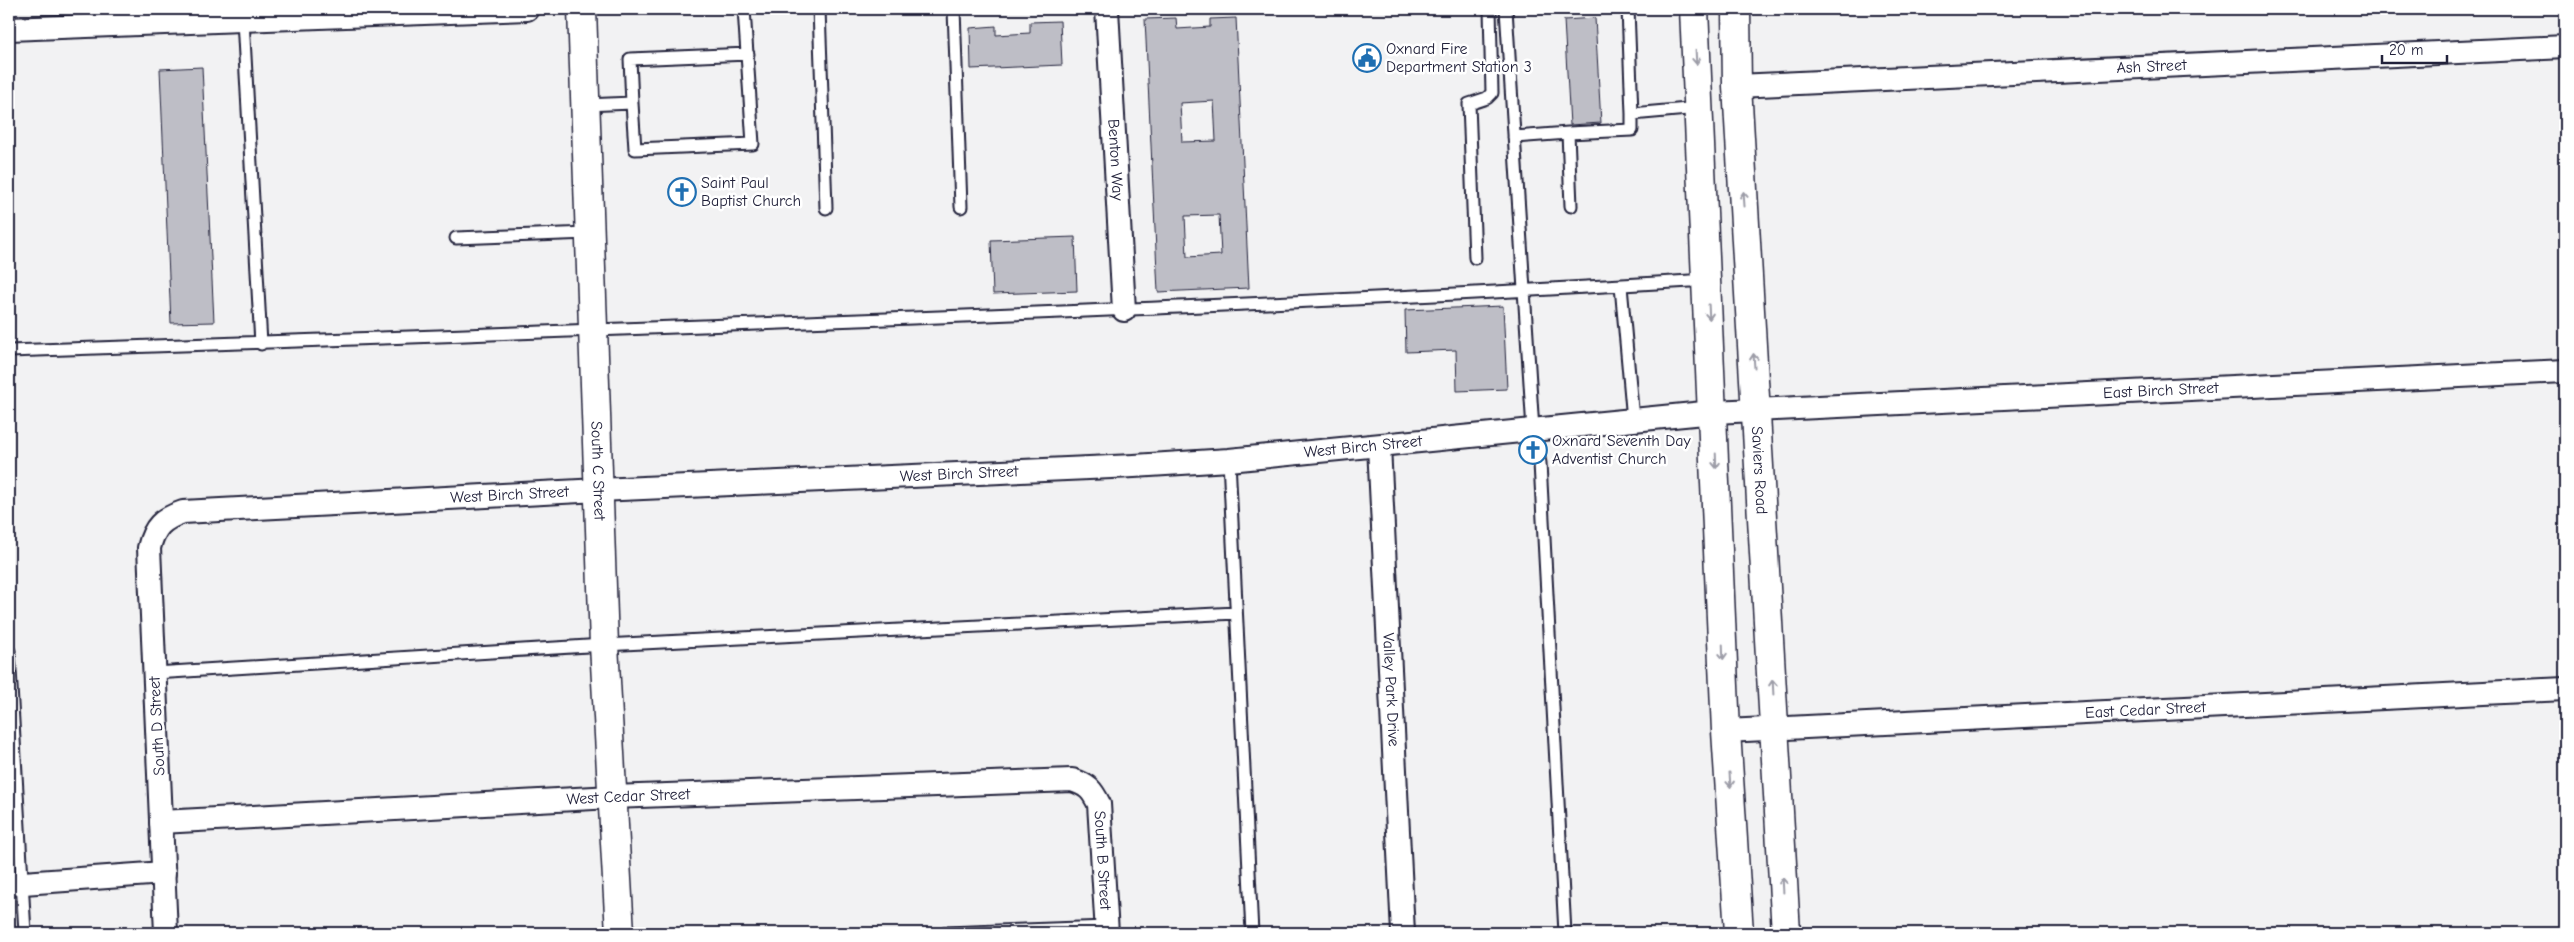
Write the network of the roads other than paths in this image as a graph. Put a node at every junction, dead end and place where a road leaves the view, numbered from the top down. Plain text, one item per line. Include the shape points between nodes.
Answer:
1 (527, 9) edge
2 (582, 9) edge
3 (744, 9) edge
4 (818, 9) edge
5 (954, 9) edge
6 (1107, 9) edge
7 (1490, 9) edge
8 (1506, 9) edge
9 (1628, 9) edge
10 (1694, 9) edge
11 (1736, 9) edge
12 (243, 20) junction
13 (9, 29) edge
14 (2565, 47) edge
15 (748, 54) junction
16 (1738, 86) junction
17 (632, 103) junction
18 (586, 105) junction
19 (1699, 108) junction
20 (1632, 114) junction
21 (1568, 133) junction
22 (1514, 137) junction
23 (1571, 206) dead end
24 (961, 207) dead end
25 (826, 208) dead end
26 (590, 233) junction
27 (456, 238) dead end
28 (1475, 258) dead end
29 (1707, 280) junction
30 (1621, 286) junction
31 (1524, 292) junction
32 (1124, 310) junction
33 (592, 330) junction
34 (261, 344) junction
35 (9, 351) edge
36 (2565, 371) edge
37 (1758, 410) junction
38 (1714, 412) junction
39 (1633, 420) junction
40 (1533, 430) junction
41 (1378, 446) junction
42 (1229, 460) junction
43 (599, 490) junction
44 (161, 522) joint
45 (1236, 613) junction
46 (604, 645) junction
47 (9, 651) edge
48 (154, 673) junction
49 (2565, 689) edge
50 (1775, 728) junction
51 (1726, 731) junction
52 (1092, 790) joint
53 (612, 797) junction
54 (162, 822) junction
55 (164, 873) junction
56 (16, 884) edge
57 (1107, 930) edge
58 (26, 933) edge
59 (166, 933) edge
60 (620, 933) edge
61 (946, 933) edge
62 (1252, 933) edge
63 (1403, 933) edge
64 (1565, 933) edge
65 (1739, 933) edge
66 (1786, 933) edge

1 - 12 street
2 - 18 main road, South C Street
3 - 15 lane
4 - 25 lane
5 - 24 lane
6 - 32 street, Benton Way
7 - 28 lane via 1492,93 1469,104
8 - 22 lane
9 - 20 lane
10 -> 19 main road
11 - 16 main road, Saviers Road
12 - 13 street
12 - 34 lane
14 - 16 street, Ash Street
15 - 17 lane via 630,59
15 - 17 lane via 753,144 634,149
37 -> 16 main road, Saviers Road
17 - 18 lane
18 - 26 main road, South C Street
19 - 20 lane
19 - 29 main road
20 - 21 lane via 1632,130
21 - 22 lane
21 - 23 lane
22 - 31 lane
26 - 27 lane
26 - 33 main road, South C Street
29 - 30 lane
29 -> 38 main road
30 - 31 lane
30 - 39 lane
31 - 32 lane
31 - 40 lane
32 - 33 lane
33 - 34 lane
33 - 43 main road, South C Street
34 - 35 lane
36 - 37 street, East Birch Street
37 - 38 street, West Birch Street
50 -> 37 main road, Saviers Road
38 - 39 street, West Birch Street
38 -> 51 main road
39 - 40 street, West Birch Street
40 - 41 street, West Birch Street
40 - 64 lane via 1540,463
41 - 42 street, West Birch Street
41 - 63 street, Valley Park Drive
42 - 43 street, West Birch Street via 1010,473
42 - 45 lane
43 - 44 street, West Birch Street via 183,512
43 - 46 main road, South C Street
44 - 48 street, South D Street via 152,534 149,548
45 - 46 lane
45 - 62 lane
46 - 48 lane
46 - 53 main road, South C Street
47 - 56 lane
48 - 54 street, South D Street
49 - 50 street, East Cedar Street
50 - 51 street, East Cedar Street
66 -> 50 main road, Saviers Road
51 -> 65 main road
52 - 53 street, West Cedar Street via 1072,780 1056,779
52 - 57 street, South B Street via 1102,816
53 - 54 street, West Cedar Street
53 - 60 main road, South C Street
54 - 55 street, South D Street
55 - 56 street
55 - 59 street, South D Street
56 - 58 lane
57 - 61 lane

